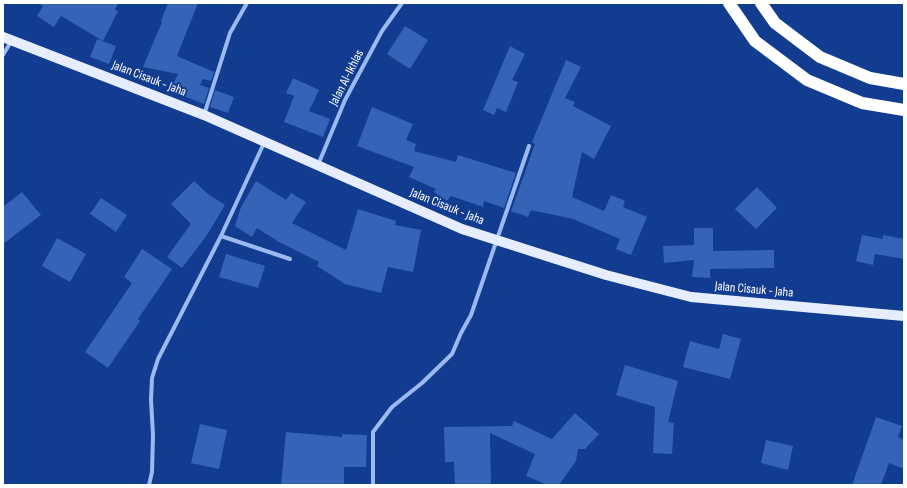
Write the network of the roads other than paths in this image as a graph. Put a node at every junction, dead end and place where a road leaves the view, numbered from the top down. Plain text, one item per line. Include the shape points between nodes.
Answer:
1 (247, 3) edge
2 (402, 3) edge
3 (729, 3) edge
4 (761, 3) edge
5 (8, 38) edge
6 (3, 55) edge
7 (904, 84) edge
8 (904, 110) edge
9 (204, 115) junction
10 (264, 143) junction
11 (529, 146) dead end
12 (318, 165) junction
13 (221, 236) junction
14 (496, 240) junction
15 (290, 259) dead end
16 (904, 316) edge
17 (149, 485) edge
18 (373, 485) edge

1 - 9 street via 230,33
2 - 12 street, Jalan Al-Ikhlas via 382,31 346,100
3 - 8 highway via 755,42 807,80 862,103
4 - 7 highway via 775,24 820,57 870,78
5 - 6 street
5 - 9 main road, Jalan Cisauk - Jaha
9 - 10 main road, Jalan Cisauk - Jaha
10 - 12 main road, Jalan Cisauk - Jaha
10 - 13 street
11 - 14 street
12 - 14 main road, Jalan Cisauk - Jaha via 462,229
13 - 15 street
13 - 17 street via 158,359 152,378 152,464
14 - 16 main road, Jalan Cisauk - Jaha via 606,275 691,297
14 - 18 street via 471,314 452,354 392,407 373,432

